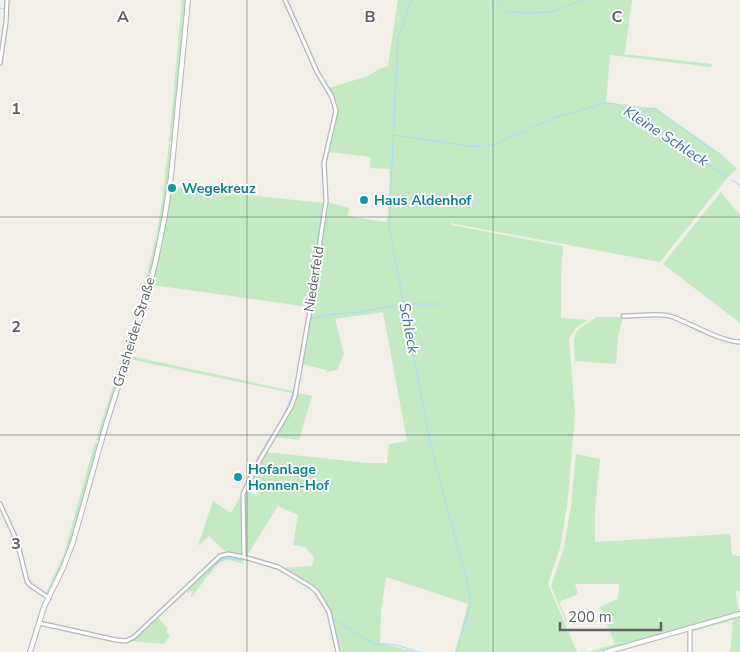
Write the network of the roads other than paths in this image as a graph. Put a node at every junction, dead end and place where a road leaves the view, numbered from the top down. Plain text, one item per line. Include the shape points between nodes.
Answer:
1 (7, 0) edge
2 (188, 0) edge
3 (285, 0) edge
4 (0, 63) edge
5 (623, 316) dead end
6 (740, 342) edge
7 (0, 504) edge
8 (244, 557) junction
9 (49, 598) junction
10 (740, 614) edge
11 (39, 623) junction
12 (690, 628) junction
13 (30, 652) edge
14 (338, 652) edge
15 (606, 652) edge
16 (690, 652) edge

1 - 4 street
2 - 9 street, Grasheider Straße via 171,176 161,238 147,297 73,542
3 - 8 street, Niederfeld via 336,111 324,163 326,201 295,396 243,494
5 - 6 street via 669,316
7 - 9 street via 17,540 27,581
8 - 11 street via 220,556 126,641
8 - 14 street via 278,567 317,592 329,612
9 - 11 street, Grasheider Straße
10 - 12 street
11 - 13 street, Grasheider Straße
12 - 15 street
12 - 16 street

